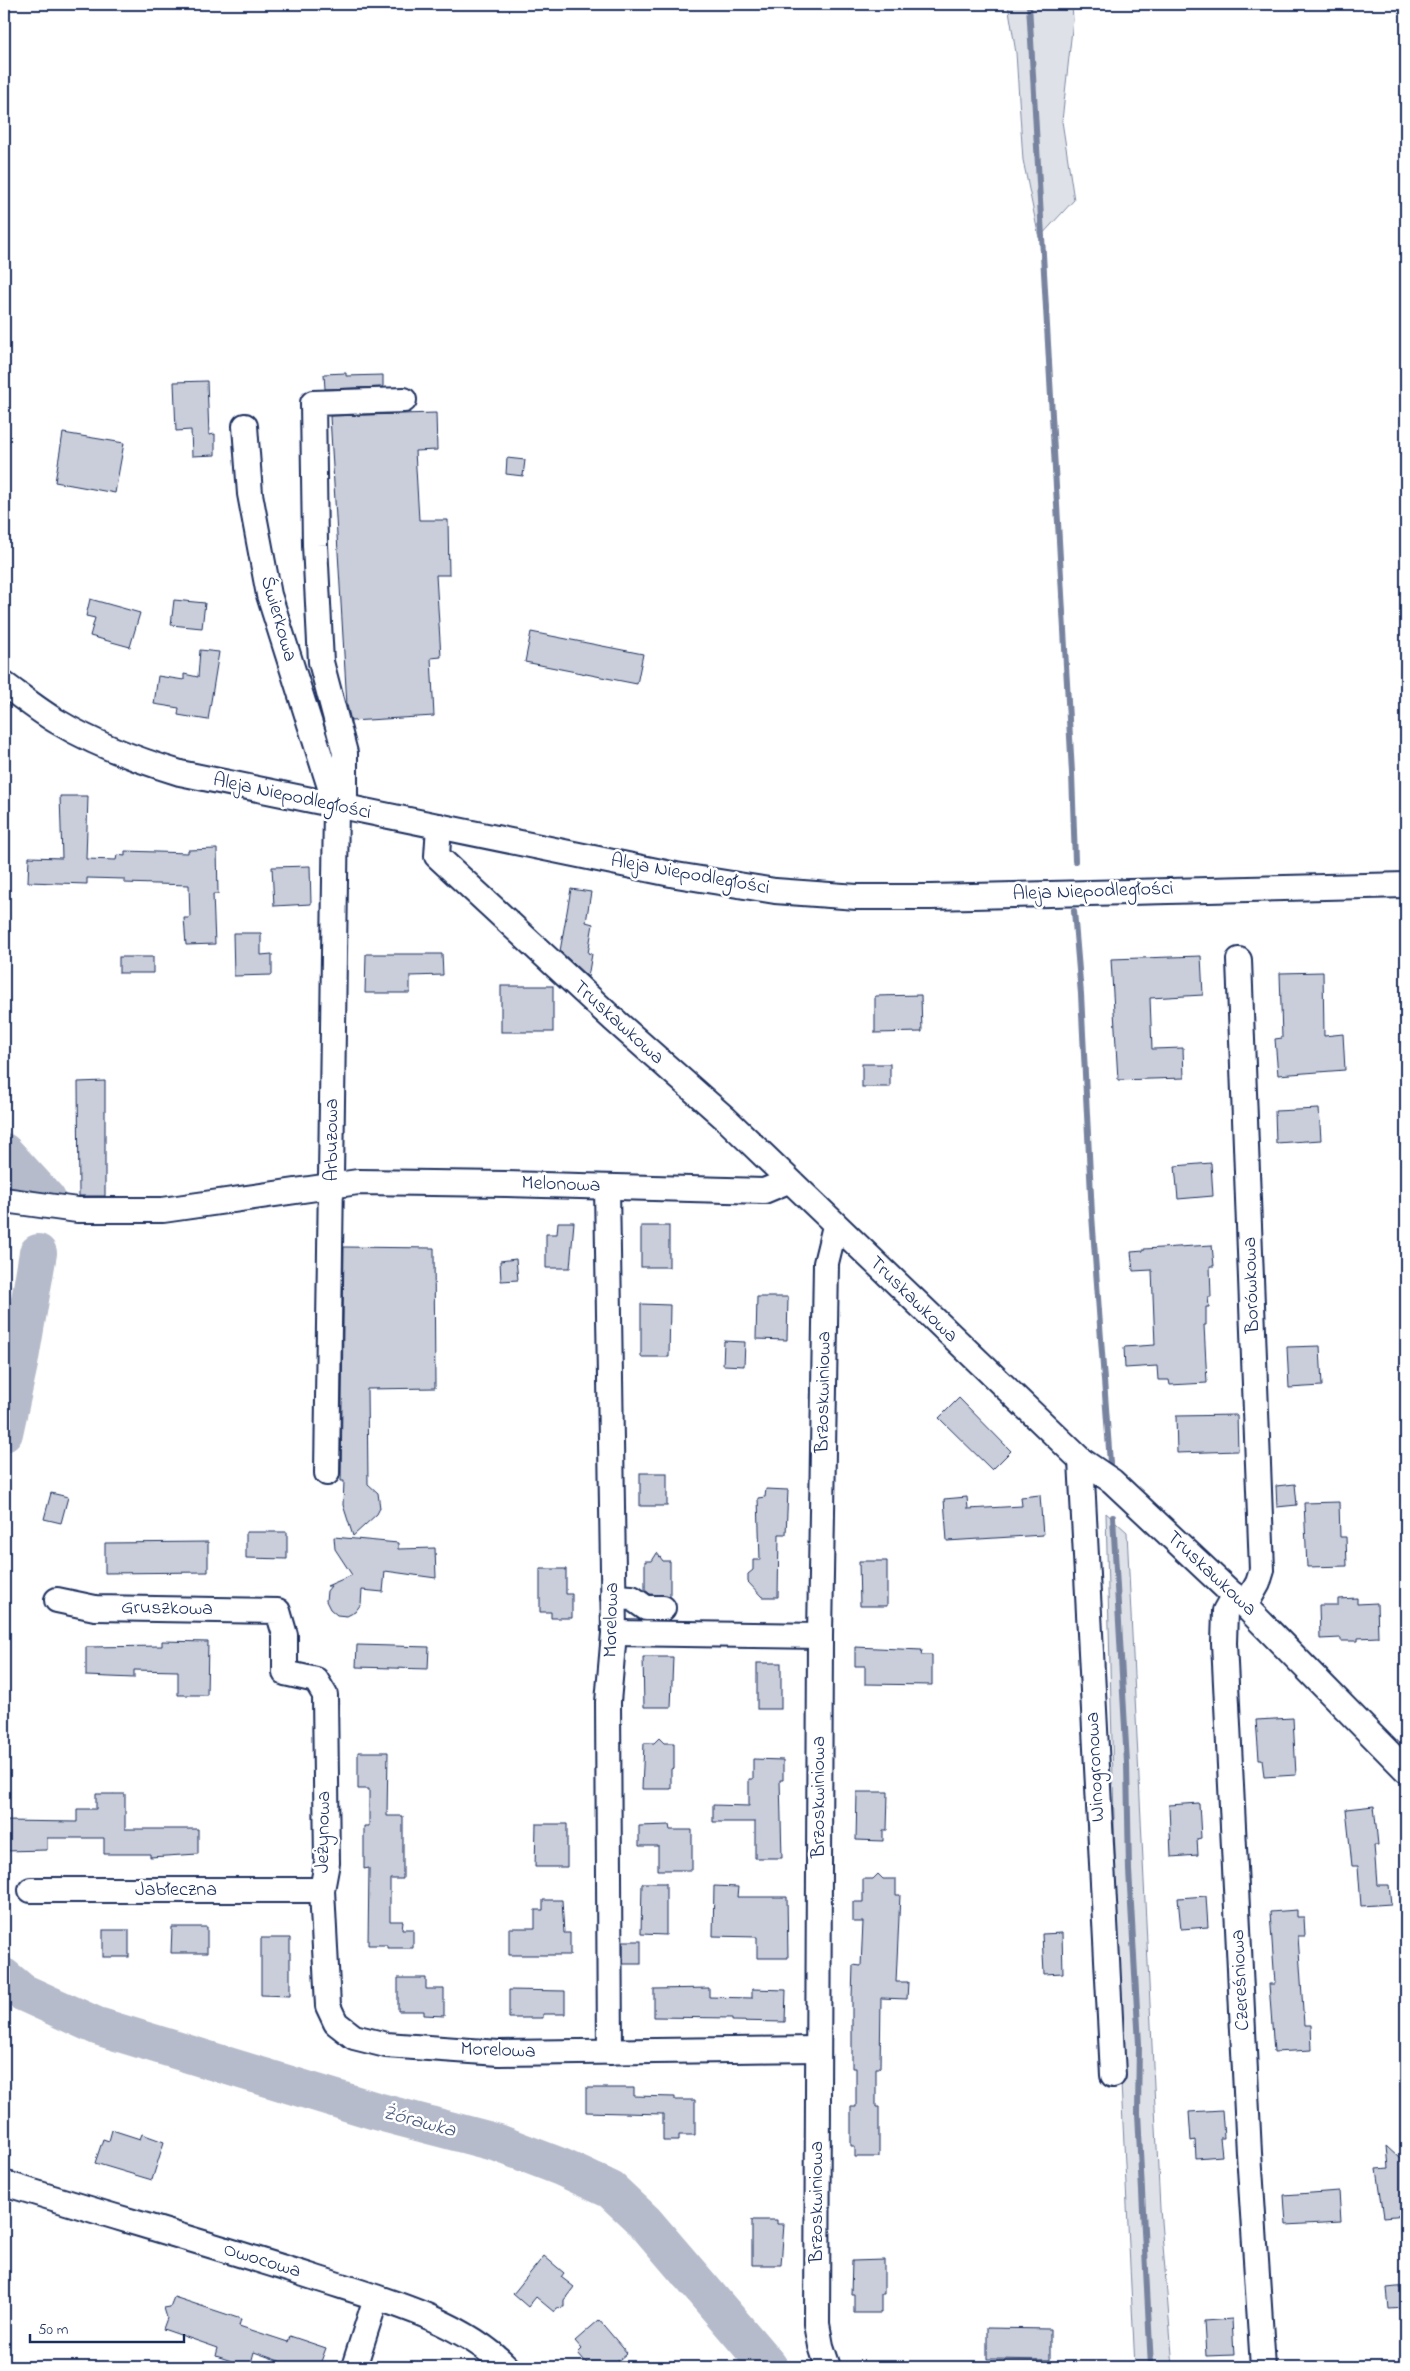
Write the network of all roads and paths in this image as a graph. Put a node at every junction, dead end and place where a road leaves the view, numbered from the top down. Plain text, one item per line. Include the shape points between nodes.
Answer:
1 (404, 400) dead end
2 (245, 426) dead end
3 (4, 684) edge
4 (340, 807) junction
5 (439, 826) junction
6 (1406, 885) edge
7 (1239, 960) dead end
8 (788, 1181) junction
9 (332, 1185) junction
10 (607, 1187) junction
11 (4, 1200) edge
12 (836, 1226) junction
13 (1081, 1460) junction
14 (327, 1474) dead end
15 (613, 1597) junction
16 (57, 1600) dead end
17 (1240, 1600) junction
18 (663, 1608) dead end
19 (278, 1611) joint
20 (614, 1633) junction
21 (820, 1636) junction
22 (1406, 1770) edge
23 (30, 1890) dead end
24 (322, 1890) junction
25 (386, 2045) joint
26 (818, 2048) junction
27 (610, 2052) junction
28 (1114, 2075) dead end
29 (4, 2183) edge
30 (376, 2298) junction
31 (354, 2367) edge
32 (507, 2367) edge
33 (828, 2367) edge
34 (1263, 2367) edge

1 - 4 street, Arbuzowa via 312,402 315,546 322,662 345,753
2 - 4 street, Świerkowa via 250,494 268,596
3 - 4 street, Aleja Niepodległości via 58,722 134,758 180,773
4 - 5 street, Aleja Niepodległości
4 - 9 street, Arbuzowa
5 - 6 street, Aleja Niepodległości via 676,875 775,891 857,897
5 - 8 street, Truskawkowa via 437,856 726,1119
7 - 17 street, Borówkowa via 1262,1570 1258,1583
8 - 10 street, Melonowa via 764,1190
8 - 12 street, Truskawkowa
9 - 10 street, Melonowa via 388,1182
9 - 11 street, Melonowa via 164,1210 77,1210
9 - 14 street, Arbuzowa
10 - 15 street, Morelowa
12 - 13 street, Truskawkowa
12 - 21 street, Brzoskwiniowa via 826,1263
13 - 17 street, Truskawkowa via 1112,1481
13 - 28 street, Winogronowa
15 - 18 street via 632,1598 646,1608
15 - 20 street, Morelowa
16 - 19 street, Gruszkowa via 95,1608
17 - 22 street, Truskawkowa
17 - 34 street, Czereśniowa via 1225,1611 1224,1643
19 - 24 street, Jeżynowa via 285,1635 285,1673 316,1680 324,1695 327,1863
20 - 21 street
20 - 27 street, Morelowa via 608,1702
21 - 26 street, Brzoskwiniowa
23 - 24 street, Jabłeczna
24 - 25 street, Jeżynowa via 328,2006 336,2023 354,2037
25 - 27 street, Morelowa via 499,2053
26 - 27 street, Morelowa
26 - 33 street, Brzoskwiniowa via 817,2324
29 - 30 street, Owocowa via 250,2256
30 - 31 street
30 - 32 street, Owocowa via 426,2316 490,2350

